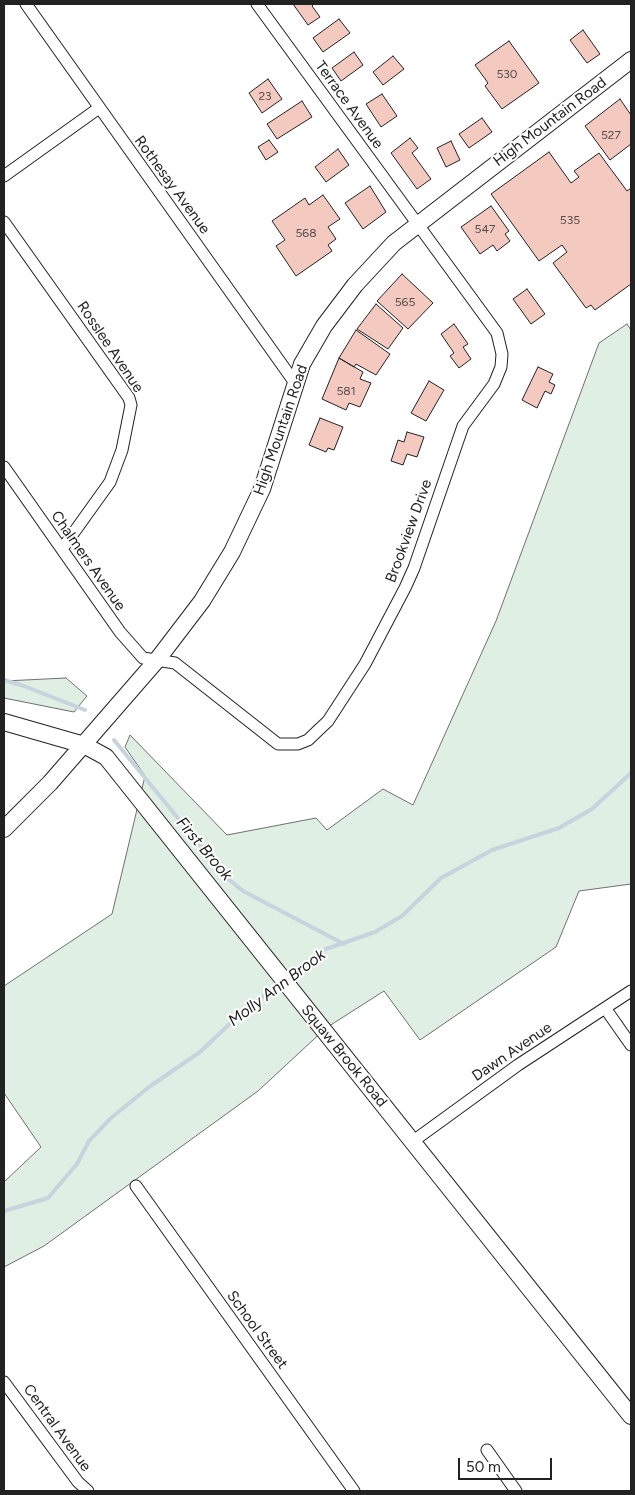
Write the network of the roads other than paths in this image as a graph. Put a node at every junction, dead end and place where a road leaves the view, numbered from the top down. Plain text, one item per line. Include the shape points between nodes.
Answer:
1 (26, 4) edge
2 (257, 4) edge
3 (631, 60) edge
4 (99, 108) junction
5 (4, 176) edge
6 (4, 222) edge
7 (418, 224) junction
8 (295, 383) junction
9 (4, 467) edge
10 (62, 549) junction
11 (157, 660) junction
12 (4, 722) edge
13 (84, 744) junction
14 (4, 829) edge
15 (631, 991) edge
16 (605, 1008) junction
17 (631, 1045) edge
18 (412, 1142) junction
19 (136, 1186) dead end
20 (4, 1382) edge
21 (631, 1416) edge
22 (487, 1450) dead end
23 (88, 1491) edge
24 (354, 1491) edge
25 (516, 1491) edge

1 - 4 street, Rothesay Avenue
2 - 7 street, Terrace Avenue
3 - 7 street, High Mountain Road
4 - 5 street
4 - 8 street, Rothesay Avenue
6 - 10 street, Rosslee Avenue via 130,398 125,441 110,482
7 - 8 street, High Mountain Road via 376,261 336,308 317,337
7 - 11 street, Brookview Drive via 497,334 502,354 501,367 494,384 463,426 414,568 365,664 317,734 288,745 271,740 175,664
8 - 11 street, High Mountain Road via 262,489 247,522 202,601
9 - 10 street, Chalmers Avenue
10 - 11 street, Chalmers Avenue via 120,632 143,658
11 - 13 street, High Mountain Road
12 - 13 street, Squaw Brook Road
13 - 14 street, High Mountain Road
13 - 18 street, Squaw Brook Road via 106,756
15 - 16 street, Dawn Avenue
16 - 17 street
16 - 18 street, Dawn Avenue
18 - 21 street, Squaw Brook Road
19 - 24 street, School Street
20 - 23 street, Central Avenue
22 - 25 street

